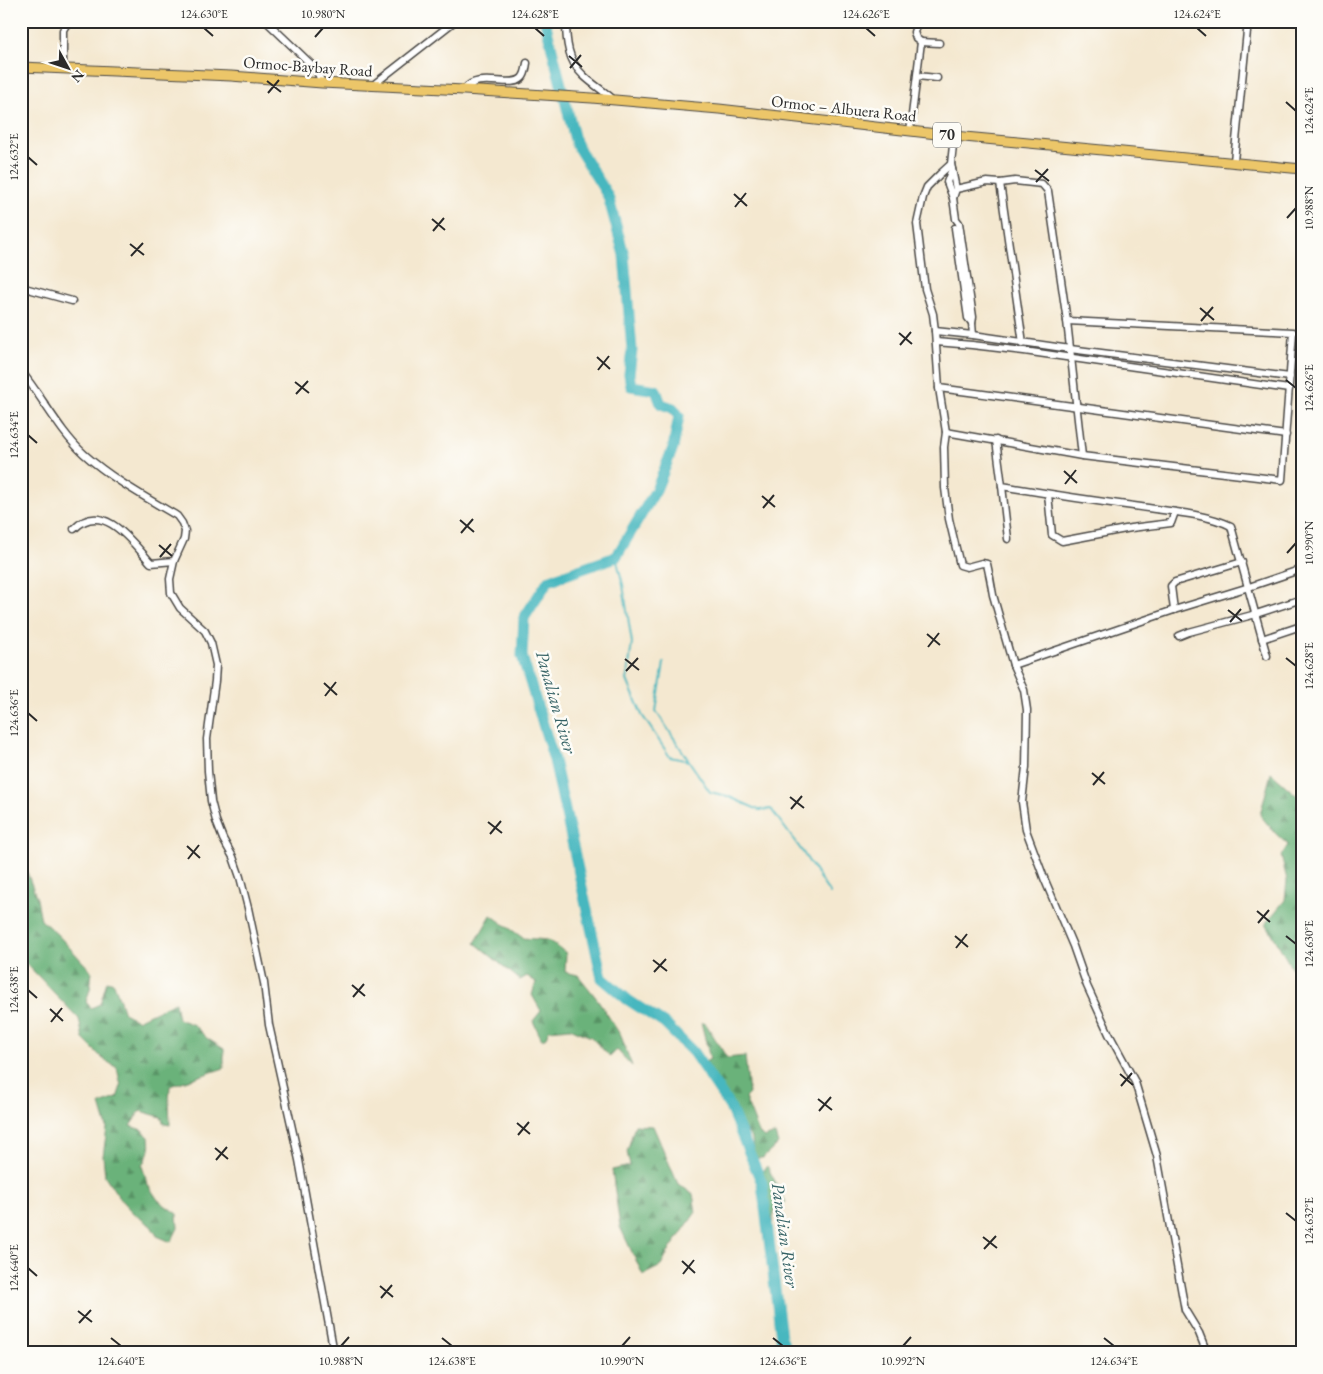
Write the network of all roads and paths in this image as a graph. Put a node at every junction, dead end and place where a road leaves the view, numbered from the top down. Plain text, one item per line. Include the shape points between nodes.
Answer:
1 (72, 21) edge
2 (266, 21) edge
3 (455, 21) edge
4 (566, 21) edge
5 (918, 21) edge
6 (1248, 21) edge
7 (921, 42) junction
8 (939, 43) dead end
9 (526, 63) dead end
10 (21, 67) edge
11 (63, 69) junction
12 (917, 76) junction
13 (938, 78) dead end
14 (322, 83) junction
15 (373, 85) junction
16 (464, 90) junction
17 (592, 98) joint
18 (614, 100) junction
19 (910, 130) junction
20 (954, 136) junction
21 (1234, 161) junction
22 (952, 167) junction
23 (1302, 169) edge
24 (1000, 183) junction
25 (956, 189) junction
26 (953, 198) junction
27 (21, 288) edge
28 (72, 301) dead end
29 (1067, 321) junction
30 (935, 331) junction
31 (973, 335) junction
32 (936, 342) junction
33 (1023, 343) junction
34 (1070, 349) junction
35 (1071, 359) junction
36 (21, 371) edge
37 (1290, 377) junction
38 (939, 388) junction
39 (1289, 389) junction
40 (1076, 407) junction
41 (946, 432) junction
42 (1286, 435) junction
43 (996, 440) junction
44 (1082, 456) junction
45 (1002, 486) junction
46 (1048, 494) junction
47 (1175, 512) junction
48 (74, 529) dead end
49 (1008, 539) dead end
50 (174, 561) junction
51 (1242, 562) junction
52 (1302, 569) edge
53 (1249, 587) junction
54 (1302, 599) edge
55 (1174, 610) junction
56 (1256, 614) junction
57 (1298, 627) dead end
58 (1179, 636) dead end
59 (1262, 639) junction
60 (1267, 656) dead end
61 (1013, 665) junction
62 (334, 1353) edge
63 (1207, 1353) edge

1 - 11 street via 63,30
2 - 14 street via 316,69
3 - 15 street
4 - 18 street via 568,51 575,65
5 - 7 street via 914,32
6 - 21 street
7 - 8 street
7 - 12 street
9 - 16 street via 524,76 516,82 474,82
10 - 11 highway, Ormoc-Baybay Road / 70
11 - 14 highway, Ormoc-Baybay Road / 70
12 - 13 street
12 - 19 street
14 - 15 highway, Ormoc-Baybay Road / 70
15 - 16 highway, Ormoc-Baybay Road / 70
16 - 17 highway, Ormoc-Baybay Road / 70
17 - 18 highway, Ormoc – Albuera Road / 70
18 - 19 highway, Ormoc – Albuera Road / 70
19 - 20 highway, Ormoc – Albuera Road / 70
20 - 21 highway, Ormoc – Albuera Road / 70
20 - 22 street
21 - 23 highway, Ormoc – Albuera Road / 70
22 - 25 street
22 - 26 street via 947,182
22 - 30 street via 927,187 917,224 924,288
24 - 25 street via 987,182
24 - 29 street via 1042,184 1048,191
24 - 33 street
25 - 26 street
26 - 31 street via 972,308
27 - 28 street
29 - 34 street
29 - 37 street via 1293,332
30 - 31 street
30 - 32 street
31 - 33 street
32 - 35 street via 972,344
32 - 38 street
33 - 34 street
34 - 35 street
34 - 37 street
35 - 39 street
35 - 40 street
36 - 50 street via 84,454 177,516 185,531
37 - 39 street
38 - 40 street
38 - 41 street
39 - 42 street
40 - 42 street
40 - 44 street
41 - 43 street
41 - 61 street via 945,488 960,565 986,564
42 - 44 street via 1282,480
43 - 44 street
43 - 45 street
45 - 46 street
45 - 49 street
46 - 47 street
46 - 47 street via 1052,535 1062,541 1171,523
47 - 51 street via 1222,521 1231,526
48 - 50 street via 93,518 112,523 152,563
50 - 62 street via 170,579 172,593 180,608 205,631 216,665 207,739 211,801 240,877 250,917
51 - 53 street
51 - 55 street via 1175,582 1171,586
52 - 53 street
53 - 55 street
53 - 56 street
54 - 56 street
55 - 61 street
56 - 58 street
56 - 59 street
57 - 59 street
59 - 60 street
61 - 63 street via 1024,690 1027,710 1022,802 1026,830 1087,986 1108,1034 1135,1082 1157,1156 1185,1310

